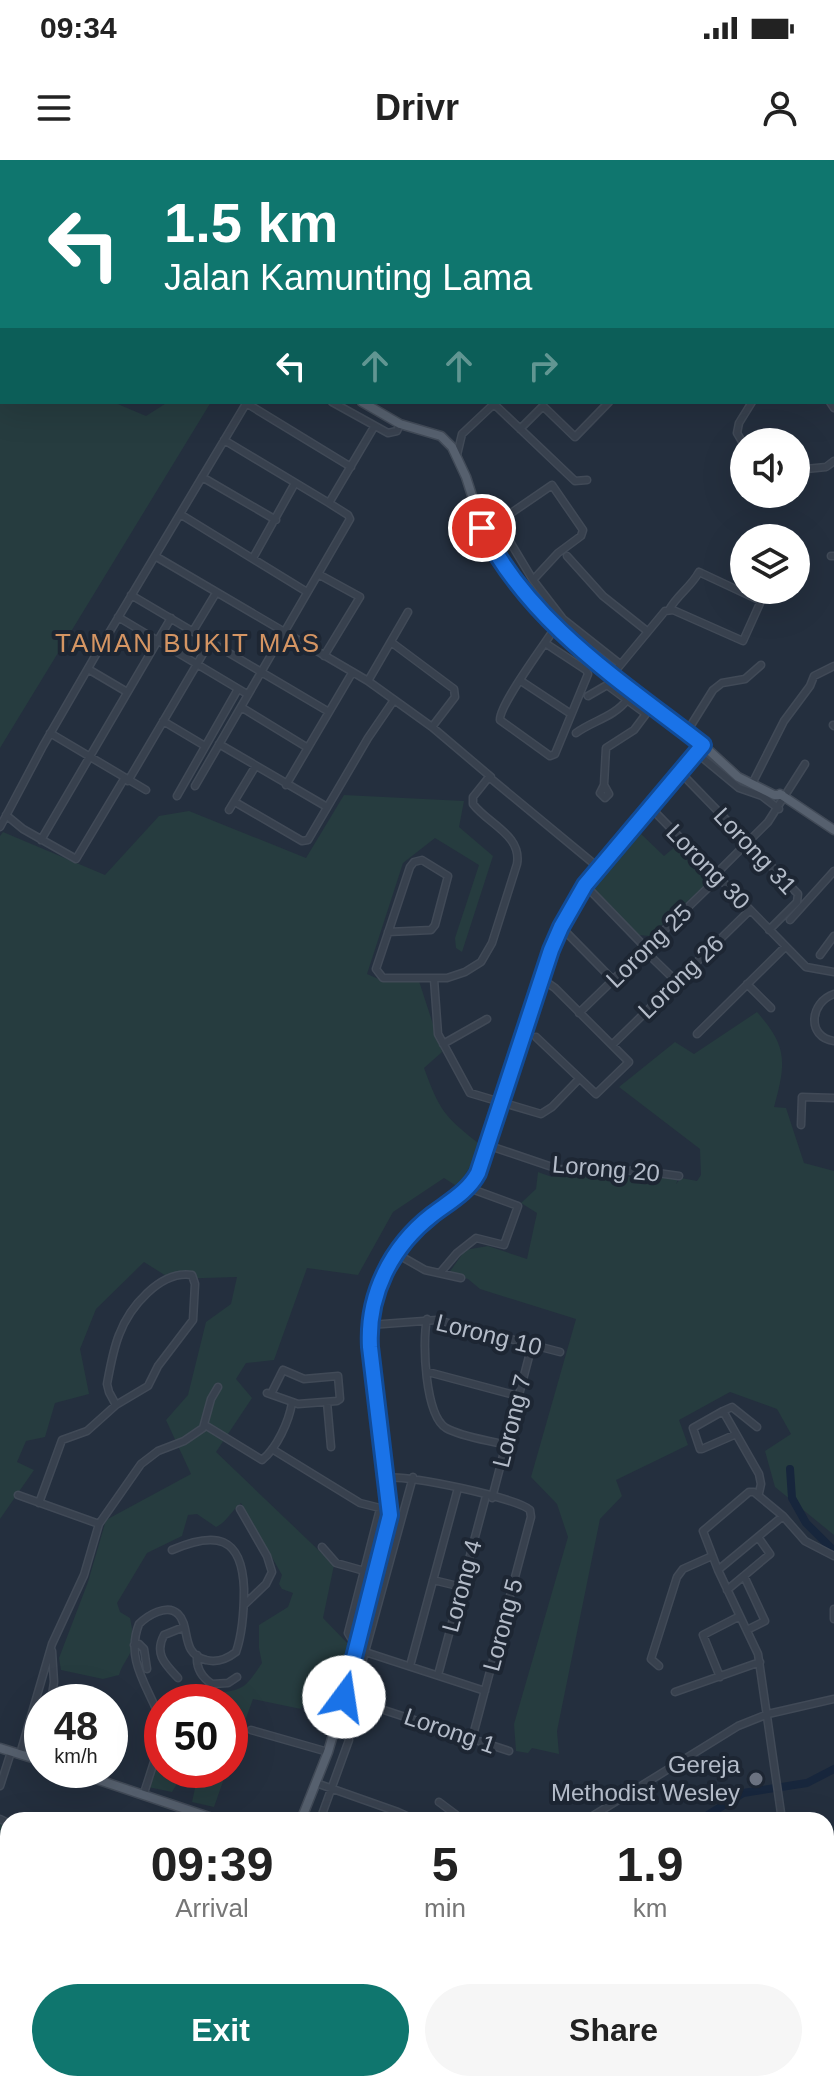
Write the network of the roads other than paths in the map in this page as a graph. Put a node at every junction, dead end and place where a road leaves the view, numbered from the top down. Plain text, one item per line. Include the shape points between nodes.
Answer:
1 (246, 404) edge
2 (249, 404) edge
3 (335, 404) edge
4 (365, 404) edge
5 (494, 404) edge
6 (496, 404) edge
7 (607, 404) edge
8 (751, 404) edge
9 (400, 424) junction
10 (374, 427) junction
11 (738, 428) edge
12 (520, 429) junction
13 (462, 434) junction
14 (441, 436) junction
15 (224, 440) junction
16 (457, 455) junction
17 (834, 461) edge
18 (351, 467) junction
19 (826, 467) junction
20 (810, 469) edge
21 (834, 476) edge
22 (202, 477) junction
23 (587, 480) dead end
24 (295, 483) junction
25 (329, 503) junction
26 (180, 514) junction
27 (276, 520) junction
28 (155, 556) junction
29 (567, 556) dead end
30 (253, 558) junction
31 (318, 574) junction
32 (533, 580) junction
33 (307, 592) junction
34 (216, 593) junction
35 (131, 595) junction
36 (669, 610) junction
37 (408, 612) dead end
38 (118, 617) junction
39 (171, 618) junction
40 (555, 628) junction
41 (193, 631) junction
42 (647, 631) junction
43 (284, 633) junction
44 (157, 640) junction
45 (210, 642) junction
46 (391, 642) junction
47 (545, 643) junction
48 (324, 656) junction
49 (592, 660) junction
50 (198, 664) junction
51 (620, 664) junction
52 (761, 665) dead end
53 (834, 666) edge
54 (88, 669) junction
55 (586, 670) junction
56 (260, 671) junction
57 (352, 673) junction
58 (612, 675) junction
59 (368, 681) junction
60 (521, 681) junction
61 (238, 689) junction
62 (127, 692) junction
63 (247, 694) junction
64 (588, 696) dead end
65 (394, 700) junction
66 (627, 700) junction
67 (652, 706) junction
68 (241, 707) junction
69 (329, 712) junction
70 (571, 714) junction
71 (646, 714) junction
72 (662, 714) junction
73 (163, 721) junction
74 (432, 727) junction
75 (688, 730) junction
76 (50, 733) junction
77 (576, 733) dead end
78 (219, 744) junction
79 (704, 744) junction
80 (205, 746) junction
81 (308, 748) junction
82 (88, 755) junction
83 (704, 759) dead end
84 (805, 764) dead end
85 (255, 767) junction
86 (680, 772) junction
87 (490, 777) junction
88 (126, 780) junction
89 (752, 784) junction
90 (286, 785) junction
91 (604, 785) dead end
92 (195, 786) dead end
93 (146, 790) dead end
94 (177, 796) dead end
95 (783, 796) junction
96 (235, 802) junction
97 (327, 807) junction
98 (651, 808) junction
99 (779, 809) junction
100 (229, 810) dead end
101 (3, 817) edge
102 (0, 827) edge
103 (834, 830) edge
104 (41, 840) junction
105 (749, 842) junction
106 (599, 868) junction
107 (834, 871) edge
108 (717, 877) junction
109 (825, 883) junction
110 (585, 885) junction
111 (834, 890) edge
112 (750, 910) junction
113 (790, 920) dead end
114 (561, 927) junction
115 (767, 928) junction
116 (388, 932) junction
117 (834, 936) edge
118 (785, 947) junction
119 (645, 949) junction
120 (820, 955) dead end
121 (834, 972) edge
122 (434, 979) junction
123 (542, 979) junction
124 (613, 980) junction
125 (677, 982) junction
126 (747, 984) junction
127 (834, 994) edge
128 (771, 1008) dead end
129 (579, 1013) junction
130 (487, 1019) dead end
131 (697, 1034) dead end
132 (536, 1037) dead end
133 (834, 1041) edge
134 (443, 1044) junction
135 (612, 1045) junction
136 (579, 1079) junction
137 (834, 1098) edge
138 (501, 1103) junction
139 (801, 1125) dead end
140 (487, 1145) junction
141 (679, 1176) dead end
142 (469, 1188) junction
143 (397, 1254) junction
144 (440, 1273) junction
145 (461, 1278) dead end
146 (427, 1319) junction
147 (370, 1325) junction
148 (532, 1345) junction
149 (560, 1352) dead end
150 (428, 1372) junction
151 (218, 1387) dead end
152 (518, 1396) junction
153 (327, 1402) junction
154 (292, 1403) junction
155 (116, 1405) junction
156 (723, 1411) junction
157 (205, 1425) junction
158 (757, 1427) dead end
159 (734, 1435) junction
160 (506, 1445) junction
161 (331, 1447) dead end
162 (272, 1449) junction
163 (413, 1477) junction
164 (387, 1478) junction
165 (458, 1488) junction
166 (757, 1492) junction
167 (18, 1495) dead end
168 (489, 1497) junction
169 (39, 1503) junction
170 (240, 1509) dead end
171 (380, 1509) junction
172 (391, 1509) junction
173 (783, 1516) junction
174 (99, 1524) junction
175 (758, 1537) junction
176 (322, 1547) dead end
177 (172, 1550) dead end
178 (712, 1556) junction
179 (834, 1556) edge
180 (718, 1570) junction
181 (364, 1571) junction
182 (375, 1574) junction
183 (744, 1576) junction
184 (433, 1580) junction
185 (462, 1587) junction
186 (727, 1590) junction
187 (244, 1605) junction
188 (834, 1609) edge
189 (740, 1616) junction
190 (834, 1619) edge
191 (184, 1627) junction
192 (747, 1630) junction
193 (52, 1644) junction
194 (357, 1644) junction
195 (134, 1645) junction
196 (366, 1651) junction
197 (197, 1655) junction
198 (760, 1662) junction
199 (410, 1666) junction
200 (659, 1666) dead end
201 (147, 1669) dead end
202 (438, 1675) junction
203 (237, 1677) dead end
204 (720, 1677) junction
205 (178, 1678) dead end
206 (54, 1684) edge
207 (144, 1684) edge
208 (485, 1691) junction
209 (675, 1692) dead end
210 (348, 1698) junction
211 (834, 1699) edge
212 (768, 1714) junction
213 (251, 1730) dead end
214 (472, 1739) junction
215 (349, 1740) dead end
216 (0, 1748) edge
217 (509, 1751) dead end
218 (328, 1752) junction
219 (16, 1753) junction
220 (24, 1756) edge
221 (316, 1783) junction
222 (0, 1786) edge
223 (128, 1788) edge
224 (146, 1788) edge
225 (331, 1790) junction
226 (144, 1793) junction
227 (439, 1802) dead end
228 (196, 1812) edge
229 (304, 1812) edge
230 (323, 1812) edge
231 (398, 1812) edge
232 (452, 1812) edge
233 (599, 1812) edge
234 (781, 1812) edge

1 - 15 street
2 - 18 street
3 - 10 street
4 - 9 main road
5 - 13 street
6 - 12 street
7 - 12 street via 575,437 543,406
8 - 11 street
9 - 10 street via 393,434
9 - 14 main road
10 - 18 street
12 - 23 street via 575,481
13 - 14 street
13 - 16 street
14 - 16 main road
15 - 22 street
15 - 24 street
16 - 40 main road via 485,536 537,611
17 - 19 street
18 - 25 street
19 - 20 street
19 - 21 street
22 - 26 street
22 - 27 street
24 - 25 street
24 - 27 street
25 - 31 street via 350,519
26 - 28 street
26 - 30 street
27 - 30 street
28 - 34 street
28 - 35 street
29 - 42 street via 603,596
30 - 33 street
31 - 33 street
31 - 48 street via 360,597
32 - 32 street via 583,530 552,485 498,522
32 - 51 street via 563,619
33 - 43 street
34 - 41 street
34 - 43 street
35 - 38 street
35 - 39 street
36 - 36 street via 743,641 761,601 699,572
36 - 42 street
37 - 46 street
38 - 44 street
38 - 54 street
39 - 41 street
39 - 44 street
40 - 47 street
40 - 49 main road
41 - 45 street
42 - 51 street
43 - 48 street
43 - 56 street
44 - 50 street
44 - 62 street
45 - 50 street
45 - 56 street
46 - 59 street
46 - 74 street via 454,689 455,697
47 - 55 street
47 - 60 street
48 - 57 street
49 - 55 street
49 - 58 main road
50 - 61 street
50 - 73 street
51 - 58 street
52 - 75 street via 745,679 713,690
53 - 89 street via 814,676
54 - 62 street
54 - 76 street
55 - 70 street
56 - 63 street
56 - 69 street
57 - 59 street
57 - 69 street
58 - 67 main road
59 - 65 street
60 - 70 street
60 - 70 street via 499,718 550,756 557,751
61 - 63 street
61 - 80 street
62 - 82 street
63 - 68 street
64 - 66 street via 605,685
65 - 74 street
65 - 97 street
66 - 71 street
66 - 77 street
67 - 71 street
67 - 72 main road
68 - 78 street
68 - 81 street
69 - 81 street
71 - 91 street via 634,730 606,748
72 - 75 main road
72 - 79 main road
73 - 80 street
73 - 88 street
74 - 87 street
75 - 79 main road
76 - 82 street
76 - 101 street
78 - 85 street
78 - 92 street
79 - 86 main road
79 - 89 main road
80 - 94 street
81 - 90 street
82 - 88 street
82 - 104 street
83 - 99 street via 739,788
84 - 95 street, Lorong 25
85 - 90 street
85 - 96 street
86 - 98 main road
86 - 105 street, Lorong 31
87 - 106 street
87 - 122 street via 473,804 513,840 517,864 488,955 465,972
88 - 93 street
88 - 104 street via 79,857 73,859
89 - 95 main road
90 - 97 street
95 - 99 street, Lorong 25
95 - 103 main road
96 - 97 street via 305,841
96 - 100 street
98 - 106 main road
98 - 108 street, Lorong 30
99 - 105 street, Lorong 25
101 - 102 street
101 - 104 street
105 - 108 street, Lorong 25
105 - 115 street, Lorong 31 via 799,896
106 - 110 main road
107 - 109 street
108 - 112 street, Lorong 30
108 - 119 street, Lorong 25
109 - 111 street
109 - 113 street
110 - 114 main road
110 - 119 street
112 - 115 street, Lorong 30
112 - 125 street, Lorong 26
114 - 123 main road
114 - 124 street
115 - 118 street, Lorong 30
116 - 116 street via 431,930 447,873 422,860 414,862
116 - 122 street via 376,969 379,975
117 - 120 street
118 - 121 street, Lorong 30 via 809,968
118 - 126 street
119 - 124 street, Lorong 25
119 - 125 street
122 - 134 street via 435,1024
123 - 129 street
123 - 138 main road
124 - 129 street, Lorong 25
125 - 135 street, Lorong 26
126 - 128 street
126 - 131 street
127 - 133 street via 819,1004 814,1026 824,1039
129 - 135 street
130 - 134 street
132 - 136 street
134 - 138 street via 470,1093
135 - 136 street via 629,1062 596,1094
136 - 138 street via 541,1114
137 - 139 street via 802,1097
138 - 140 main road
140 - 141 street, Lorong 20 via 558,1169
140 - 142 main road
142 - 143 main road via 418,1226
142 - 144 street via 518,1206 504,1245 476,1238
143 - 144 street
143 - 147 main road via 377,1287
144 - 145 street
146 - 147 street, Lorong 10
146 - 148 street, Lorong 10
146 - 150 street
147 - 164 main road
148 - 149 street, Lorong 10
148 - 152 street, Lorong 7
150 - 152 street
150 - 160 street via 433,1413 442,1425
151 - 157 street
152 - 160 street, Lorong 7
153 - 154 street
153 - 154 street via 340,1399 337,1375 305,1379 283,1370 269,1393
153 - 161 street
154 - 162 street
155 - 155 street via 107,1384 120,1331 158,1284 172,1276 192,1275 192,1324 148,1386
155 - 169 street via 87,1431 62,1440
156 - 158 street via 732,1407
156 - 159 street
156 - 159 street via 693,1425 700,1449
157 - 162 street via 262,1460
157 - 174 street via 141,1464
159 - 166 street via 759,1474
160 - 168 street, Lorong 7
162 - 171 street via 360,1503
163 - 164 street
163 - 165 street
163 - 196 street
164 - 172 main road
165 - 168 street
165 - 184 street
166 - 173 street
166 - 178 street via 749,1492 703,1531
167 - 169 street
168 - 185 street, Lorong 4
168 - 208 street, Lorong 5 via 526,1506 531,1517
169 - 174 street
170 - 187 street via 272,1572
171 - 172 street
171 - 181 street
172 - 182 main road
173 - 175 street
173 - 179 street via 805,1541
174 - 193 street via 84,1575
175 - 180 street
175 - 183 street via 770,1554
176 - 181 street via 336,1563
177 - 187 street via 194,1540 227,1544 240,1562
178 - 180 street
178 - 200 street via 677,1577 651,1659
180 - 186 street
181 - 182 street
181 - 194 street via 348,1633
182 - 194 main road
183 - 186 street
183 - 192 street via 765,1621
184 - 185 street
184 - 199 street
185 - 202 street, Lorong 4
186 - 189 street
187 - 197 street via 236,1652 211,1661
188 - 190 street
189 - 192 street
189 - 204 street via 703,1635
191 - 195 street via 178,1613 157,1612 139,1624
191 - 197 street
191 - 205 street via 164,1635 160,1649 164,1664
192 - 198 street
193 - 206 street
193 - 219 street
194 - 196 street
194 - 210 main road
195 - 201 street via 144,1649
195 - 207 street
196 - 199 street
196 - 210 street
197 - 203 street via 201,1675 212,1684
198 - 204 street
198 - 212 street
199 - 202 street
202 - 208 street
204 - 209 street
208 - 214 street, Lorong 5
210 - 214 street, Lorong 1
210 - 218 main road
211 - 212 street
212 - 233 street via 722,1734
212 - 234 street
213 - 218 street
214 - 217 street, Lorong 1
215 - 225 street
216 - 219 main road
218 - 221 main road
219 - 220 main road
219 - 222 street
221 - 225 street
221 - 229 main road
223 - 226 main road
224 - 226 street
225 - 230 street
225 - 231 street
226 - 228 main road
227 - 232 street

